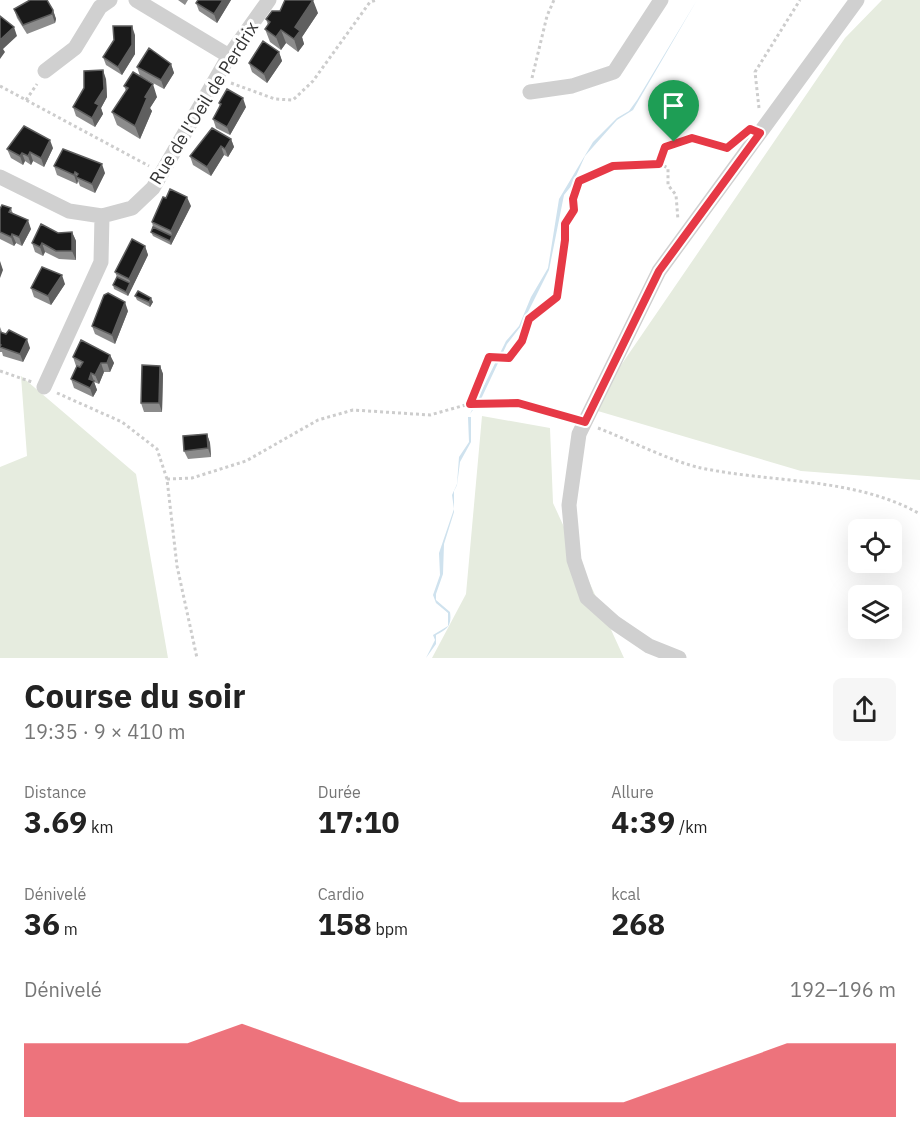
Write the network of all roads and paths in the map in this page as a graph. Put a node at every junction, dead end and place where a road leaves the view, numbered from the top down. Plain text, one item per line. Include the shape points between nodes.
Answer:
1 (110, 0) edge
2 (136, 0) edge
3 (269, 0) edge
4 (377, 0) edge
5 (554, 0) edge
6 (661, 0) edge
7 (800, 0) edge
8 (857, 0) edge
9 (229, 56) junction
10 (45, 71) joint
11 (229, 82) dead end
12 (0, 86) edge
13 (530, 92) joint
14 (26, 100) junction
15 (764, 128) junction
16 (738, 140) dead end
17 (659, 164) junction
18 (161, 173) junction
19 (0, 177) edge
20 (102, 216) junction
21 (683, 238) junction
22 (0, 371) edge
23 (44, 387) junction
24 (470, 404) junction
25 (585, 422) junction
26 (167, 478) junction
27 (920, 514) edge
28 (197, 658) edge
29 (679, 658) edge

1 - 10 street via 100,7 75,48
2 - 9 street
3 - 9 street, Rue de l'Oeil de Perdrix
4 - 11 path via 370,2 313,81 293,100 275,99
5 - 13 path via 532,71
6 - 13 street via 614,72 572,86
7 - 15 path via 755,72
8 - 15 street
9 - 18 street, Rue de l'Oeil de Perdrix
10 - 14 path
12 - 14 path
14 - 18 path
15 - 21 street
16 - 17 path via 727,148 692,138 674,142 665,147
17 - 21 path via 668,168 668,185 676,195
17 - 24 path via 613,166 579,181 574,210 565,224 557,297 529,319 522,341 509,358 489,357
18 - 20 street, Rue de l'Oeil de Perdrix via 153,188 132,208
19 - 20 street, Rue de l'Oeil de Perdrix via 69,211
20 - 23 street via 101,262
21 - 25 street via 659,271
22 - 23 path
23 - 26 path via 122,422 157,449
24 - 25 path via 518,403
24 - 26 path via 430,415 353,410 318,420 246,461 192,478
25 - 27 path via 699,468 856,491
25 - 29 street via 579,434 569,505 574,560 587,598 649,646
26 - 28 path via 177,566

